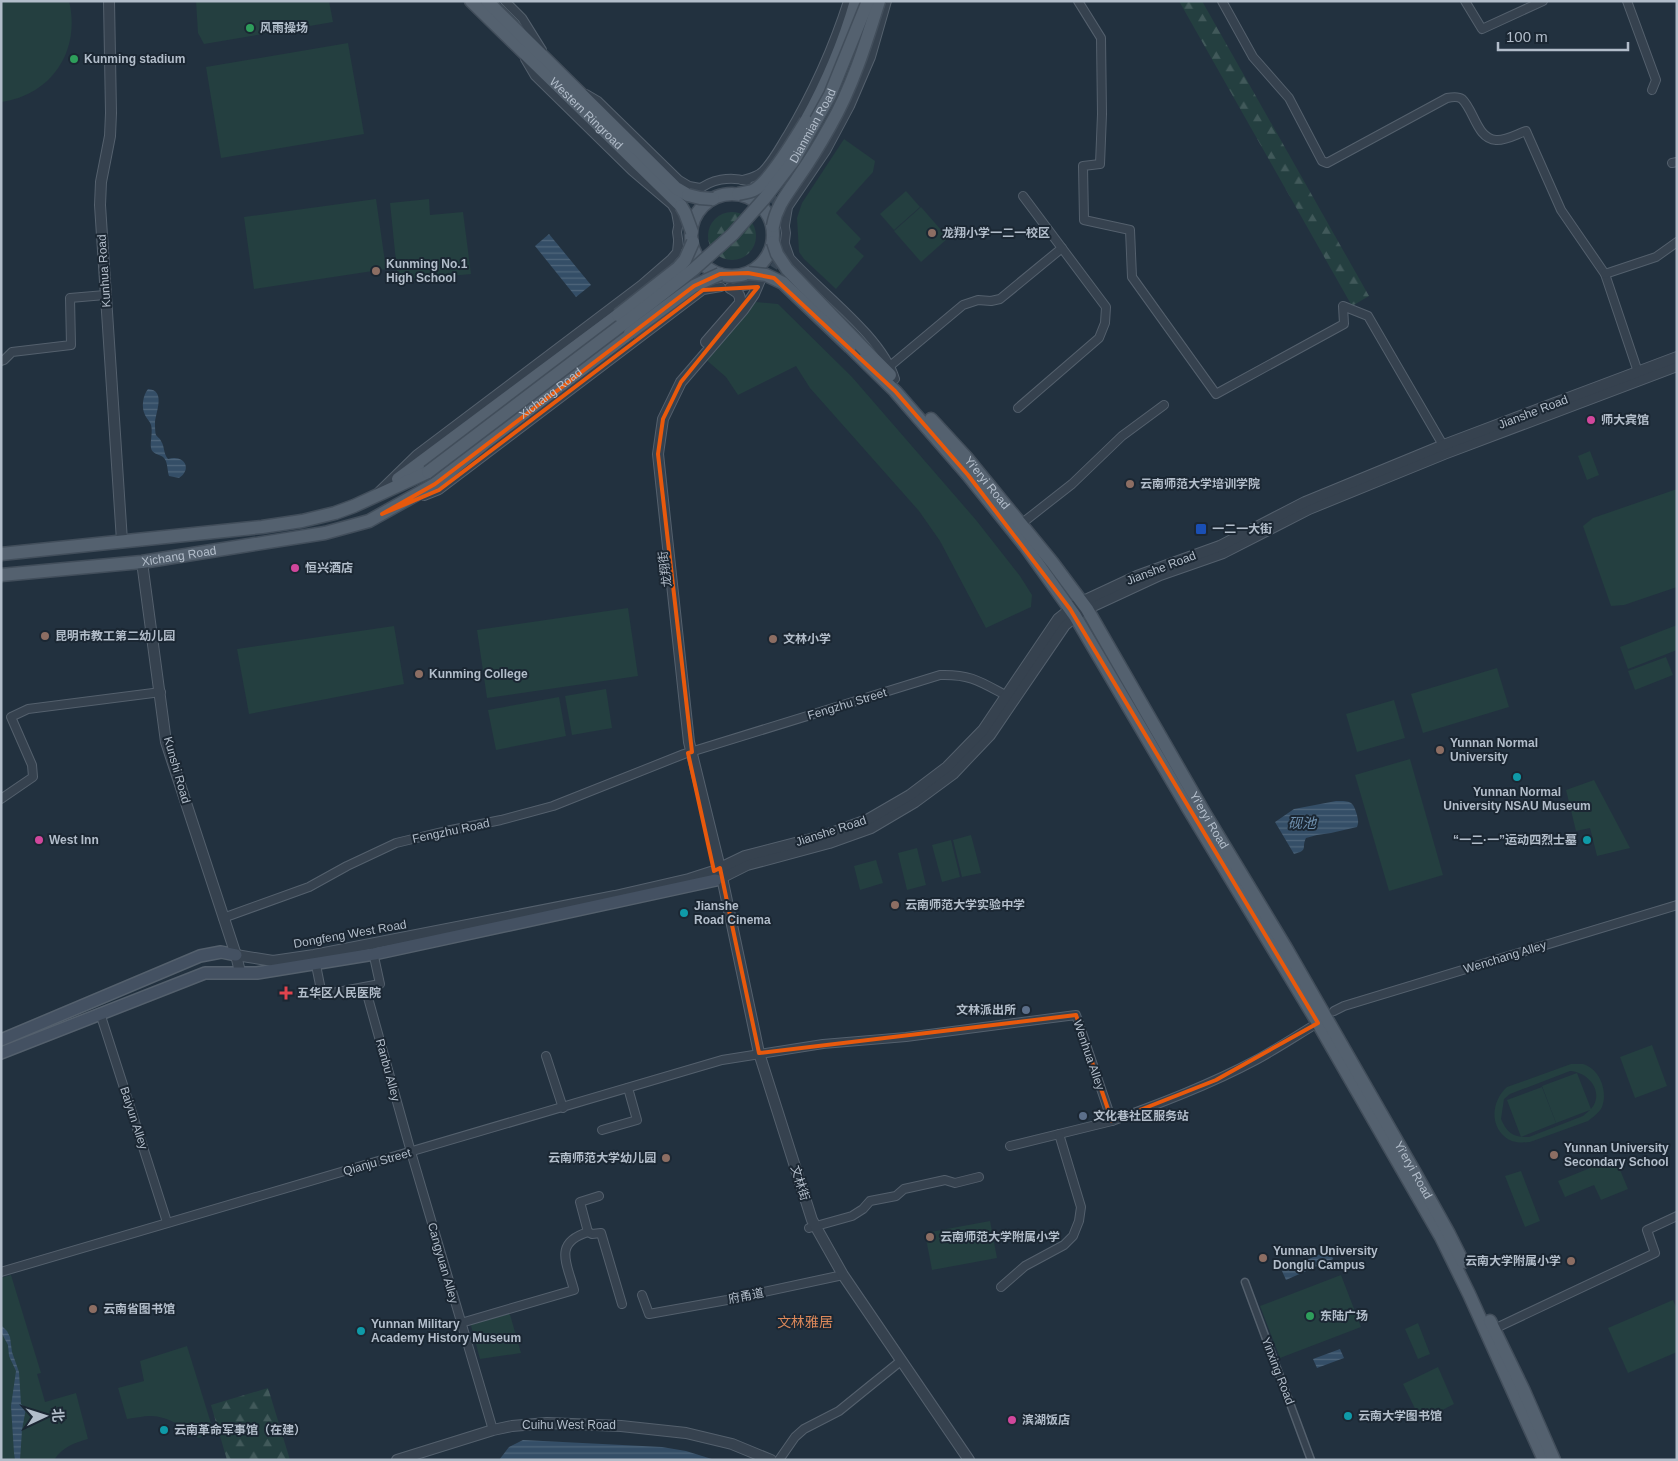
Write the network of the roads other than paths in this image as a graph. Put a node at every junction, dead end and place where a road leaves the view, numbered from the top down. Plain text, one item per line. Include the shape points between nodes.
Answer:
1 (109, 1) edge
2 (471, 1) edge
3 (487, 1) edge
4 (505, 1) edge
5 (868, 1) edge
6 (879, 1) edge
7 (887, 1) edge
8 (1078, 1) edge
9 (1222, 1) edge
10 (1465, 1) edge
11 (1543, 1) edge
12 (1627, 1) edge
13 (853, 3) edge
14 (517, 47) junction
15 (550, 62) junction
16 (1652, 90) dead end
17 (742, 180) junction
18 (751, 183) tunnel mouth
19 (738, 194) junction
20 (1023, 196) dead end
21 (689, 199) junction
22 (713, 199) junction
23 (780, 210) dead end
24 (678, 223) junction
25 (779, 226) junction
26 (733, 234) joint
27 (693, 237) junction
28 (678, 242) junction
29 (1677, 242) edge
30 (779, 243) junction
31 (1062, 248) junction
32 (680, 251) tunnel mouth
33 (782, 254) dead end
34 (748, 273) junction
35 (1605, 274) junction
36 (761, 279) joint
37 (724, 283) junction
38 (712, 284) tunnel mouth
39 (105, 294) junction
40 (1677, 357) edge
41 (1, 361) edge
42 (890, 366) junction
43 (1677, 366) edge
44 (1638, 372) junction
45 (895, 379) junction
46 (1164, 405) dead end
47 (1018, 408) dead end
48 (1443, 446) junction
49 (428, 472) junction
50 (374, 496) junction
51 (382, 514) junction
52 (1021, 524) junction
53 (122, 541) junction
54 (1, 554) edge
55 (142, 562) junction
56 (1, 575) edge
57 (1078, 609) junction
58 (161, 692) junction
59 (1007, 696) junction
60 (688, 753) junction
61 (1, 799) edge
62 (718, 874) junction
63 (1677, 905) edge
64 (223, 918) junction
65 (373, 949) junction
66 (236, 955) junction
67 (315, 960) junction
68 (240, 972) junction
69 (365, 987) junction
70 (100, 1013) junction
71 (1326, 1018) junction
72 (1, 1040) edge
73 (1, 1053) edge
74 (756, 1053) junction
75 (546, 1056) dead end
76 (628, 1088) junction
77 (563, 1108) junction
78 (1112, 1121) junction
79 (602, 1130) dead end
80 (1060, 1134) junction
81 (1010, 1146) dead end
82 (411, 1152) junction
83 (979, 1177) dead end
84 (599, 1196) dead end
85 (1677, 1216) edge
86 (167, 1222) junction
87 (812, 1227) junction
88 (588, 1232) junction
89 (1, 1272) edge
90 (840, 1276) junction
91 (1245, 1282) dead end
92 (1001, 1287) dead end
93 (642, 1295) dead end
94 (622, 1304) dead end
95 (460, 1323) junction
96 (1494, 1329) junction
97 (897, 1364) junction
98 (493, 1430) junction
99 (746, 1455) edge
100 (396, 1460) edge
101 (771, 1460) edge
102 (780, 1460) edge
103 (962, 1460) edge
104 (969, 1460) edge
105 (1311, 1460) edge
106 (1544, 1460) edge
107 (1554, 1460) edge

1 - 39 street, Kunhua Road via 110,136 100,205
2 - 14 main road, Western Ringroad
3 - 15 main road, Western Ringroad
4 - 15 street via 522,18
5 - 26 main road, Dianmian Road, bridge via 830,96 794,160
6 - 25 main road, bridge via 844,99 775,214
7 - 25 street via 871,57 850,106
8 - 48 street via 1101,38 1100,164 1083,166 1084,220 1130,230 1132,277 1216,394 1344,324 1343,306 1368,316
9 - 35 street via 1253,57 1289,98 1322,161 1332,161 1447,98 1462,99 1482,132 1490,139 1498,141 1526,131 1561,210
10 - 11 street via 1482,29
12 - 16 street via 1656,80
13 - 17 street via 800,114 777,153 763,171
13 - 19 main road, bridge via 840,50 823,91 783,158 764,182 754,190
14 - 21 main road, Western Ringroad
14 - 24 street via 535,76 632,172 672,205
15 - 21 main road, Western Ringroad
17 - 18 street
17 - 21 street via 714,182
19 - 22 main road
19 - 25 main road, bridge via 753,199
20 - 31 street
21 - 22 main road, Western Ringroad, bridge
21 - 24 street
21 - 27 main road, Western Ringroad, bridge via 686,213
22 - 27 main road, bridge via 696,214
23 - 25 street
24 - 28 street
25 - 30 main road
26 - 49 main road, Xichang Road, bridge via 652,302
27 - 37 main road, bridge via 695,252
27 - 50 main road, Xichang Road, bridge via 686,260 678,268
28 - 32 street
28 - 50 street via 671,259 649,278 416,455
29 - 35 street via 1656,257
30 - 33 street
30 - 34 main road, bridge
30 - 42 street via 790,258 864,331
30 - 45 main road, Yi'eryi Road, bridge via 777,254 787,268
31 - 42 street via 1000,299 978,300 963,305
31 - 47 street via 1106,307 1105,323 1099,338
34 - 37 main road
34 - 57 main road, Yi'eryi Road, bridge via 766,275 782,283 895,391 968,474
35 - 44 street
36 - 37 street via 749,286
36 - 60 street, 龙翔街 via 743,310 681,382 662,419 658,454
37 - 38 street
37 - 51 street via 702,290 439,490
37 - 51 main road, Xichang Road, bridge via 694,286 435,484
37 - 60 street, 龙翔街 via 738,293 740,302 676,378 655,420 652,456
39 - 41 street via 70,298 71,345 12,352
39 - 53 street, Kunhua Road
40 - 44 street, Jianshe Road
42 - 45 street
43 - 57 street, Jianshe Road via 1406,469 1309,510 1223,553
44 - 48 street, Jianshe Road
45 - 52 main road, Yi'eryi Road
46 - 52 street via 1122,436 1072,484
48 - 57 street, Jianshe Road via 1305,502 1220,546 1144,573
49 - 50 main road, Xichang Road
49 - 51 main road, Xichang Road
50 - 53 main road, Xichang Road via 335,513 302,521
51 - 55 main road, Xichang Road via 356,526 325,534
52 - 57 main road, Yi'eryi Road via 1052,562
53 - 54 main road, Xichang Road
55 - 56 main road, Xichang Road
55 - 58 street, Kunshi Road
57 - 59 street, Jianshe Road via 1058,619
57 - 62 street, Jianshe Road via 990,735 953,774 915,802 871,828 829,844
57 - 71 main road, Yi'eryi Road
58 - 61 street via 28,709 11,717 32,765 33,777
58 - 64 street, Kunshi Road via 166,742
59 - 60 street, Fengzhu Street via 971,677 940,675
59 - 62 street, Jianshe Road via 983,730 948,767 910,795 867,820 826,835 745,856
60 - 62 street, 龙翔街
60 - 64 street, Fengzhu Road via 553,806 396,843 309,887
62 - 65 main road, Dongfeng West Road
62 - 74 street, 文林街
63 - 71 street, Wenchang Alley via 1344,1006
64 - 66 street, Kunshi Road
65 - 67 main road, Dongfeng West Road
65 - 69 street via 380,984
66 - 67 street, Dongfeng West Road via 273,961
66 - 68 street, Kunshi Road
66 - 72 main road, Dongfeng West Road via 221,952 200,956
67 - 68 main road, Dongfeng West Road via 257,973
67 - 69 street via 322,995
68 - 70 main road, Dongfeng West Road via 205,973
69 - 82 street, Ranbu Alley
70 - 73 main road, Dongfeng West Road
70 - 86 street, Baiyun Alley
71 - 78 street via 1257,1060 1216,1080
71 - 96 main road, Yi'eryi Road via 1449,1234
71 - 106 main road, Yi'eryi Road via 1469,1294
74 - 76 street, Qianju Street
74 - 78 street, Wenhua Alley via 1076,1015
74 - 87 street, 文林街 via 802,1210
75 - 77 street
76 - 77 street, Qianju Street
76 - 79 street via 637,1120
77 - 82 street, Qianju Street
78 - 80 street
80 - 81 street
80 - 92 street via 1081,1207 1079,1221 1073,1236 1064,1245 1025,1266
82 - 86 street, Qianju Street
82 - 95 street, Cangyuan Alley
83 - 87 street via 904,1189 896,1196 870,1201 852,1216
84 - 88 street via 580,1202
85 - 96 street via 1647,1230 1655,1253
86 - 89 street, Qianju Street
87 - 90 street, 文林街
88 - 94 street via 601,1233
88 - 95 street via 570,1240 565,1247 574,1290
90 - 93 street, 府甬道 via 649,1314
90 - 97 street, 文林街
90 - 104 street, 文林街
91 - 105 street, Yinxing Road
95 - 98 street, Cangyuan Alley
96 - 107 main road, Yi'eryi Road
97 - 102 street via 839,1411 804,1429
97 - 103 street, 文林街
98 - 99 street, Cuihu West Road via 547,1423 656,1428 713,1438
98 - 100 street, Cuihu West Road
99 - 101 street, Cuihu West Road

